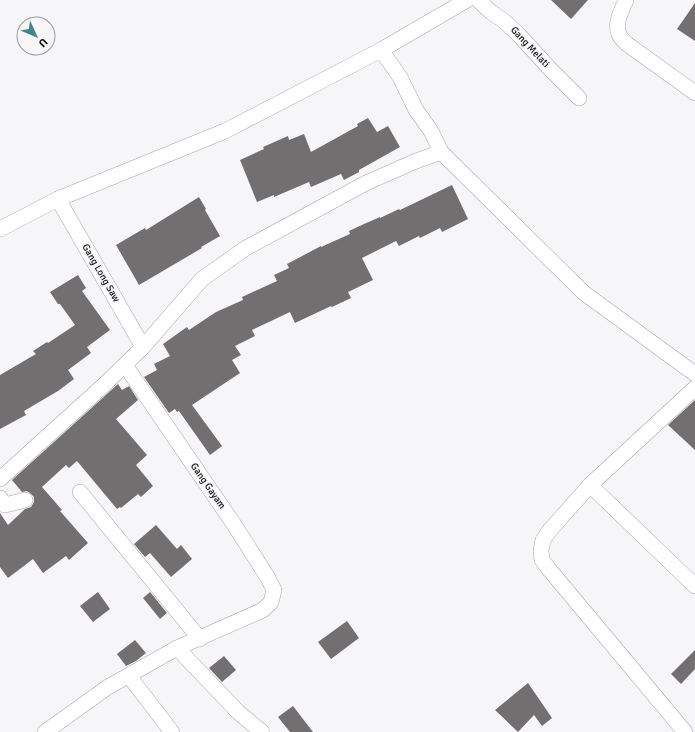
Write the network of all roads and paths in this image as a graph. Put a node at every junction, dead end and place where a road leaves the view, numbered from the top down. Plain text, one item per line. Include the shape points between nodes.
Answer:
1 (467, 0) edge
2 (478, 0) edge
3 (626, 0) edge
4 (381, 50) junction
5 (695, 93) edge
6 (579, 98) dead end
7 (441, 152) junction
8 (58, 199) junction
9 (0, 229) edge
10 (143, 347) junction
11 (125, 365) junction
12 (695, 374) edge
13 (695, 388) edge
14 (0, 479) edge
15 (590, 485) junction
16 (80, 492) dead end
17 (0, 498) edge
18 (25, 500) dead end
19 (695, 586) edge
20 (200, 639) junction
21 (177, 648) junction
22 (128, 676) junction
23 (45, 732) edge
24 (172, 732) edge
25 (262, 732) edge
26 (685, 732) edge

1 - 4 street
2 - 6 street, Gang Melati via 519,35
3 - 5 street via 618,21 619,36
4 - 7 street via 400,77
4 - 8 street via 225,132
7 - 10 street via 366,183 246,248 202,279
7 - 12 street via 584,292
8 - 9 street
8 - 10 street, Gang Long Saw
10 - 11 street
11 - 14 street
11 - 20 street, Gang Gayam via 235,526 274,590 271,602 263,610
13 - 15 street
15 - 19 street
15 - 26 street via 543,540 540,550 542,560
16 - 20 street
17 - 18 street via 5,505
20 - 21 street
21 - 22 street
21 - 25 street via 238,712
22 - 23 street via 108,687
22 - 24 street

